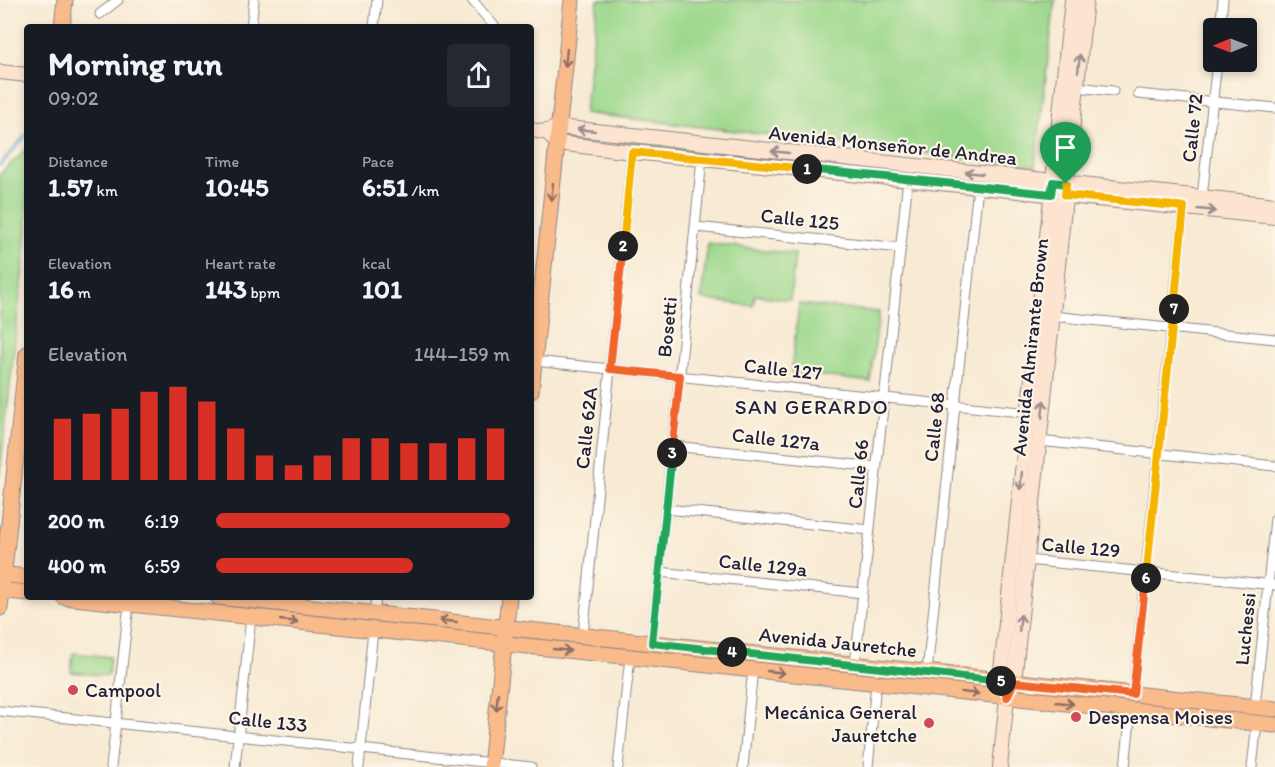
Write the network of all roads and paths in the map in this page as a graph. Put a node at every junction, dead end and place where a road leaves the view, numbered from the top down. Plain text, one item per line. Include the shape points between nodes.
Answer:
1 (65, 0) edge
2 (118, 0) edge
3 (254, 0) edge
4 (377, 0) edge
5 (472, 0) edge
6 (572, 0) edge
7 (1072, 0) edge
8 (1086, 0) edge
9 (1223, 0) edge
10 (100, 14) dead end
11 (1221, 18) edge
12 (62, 24) edge
13 (252, 24) edge
14 (374, 24) edge
15 (492, 24) edge
16 (0, 72) edge
17 (1216, 72) edge
18 (24, 75) edge
19 (1077, 87) junction
20 (1113, 91) dead end
21 (1138, 94) dead end
22 (1213, 101) junction
23 (1275, 108) edge
24 (548, 133) edge
25 (632, 152) junction
26 (702, 159) junction
27 (908, 179) junction
28 (978, 186) junction
29 (1059, 189) junction
30 (1202, 198) junction
31 (1275, 205) edge
32 (1184, 207) junction
33 (1275, 217) edge
34 (696, 227) junction
35 (901, 248) junction
36 (1053, 316) junction
37 (1172, 328) junction
38 (1275, 339) edge
39 (534, 361) joint
40 (610, 369) junction
41 (680, 376) junction
42 (884, 398) junction
43 (954, 405) junction
44 (24, 411) edge
45 (1029, 413) junction
46 (1039, 441) junction
47 (673, 446) junction
48 (22, 449) edge
49 (1159, 454) junction
50 (1275, 466) edge
51 (877, 467) junction
52 (666, 509) junction
53 (1275, 519) edge
54 (870, 530) junction
55 (1027, 560) junction
56 (659, 572) junction
57 (1146, 572) junction
58 (2, 574) edge
59 (24, 577) edge
60 (1272, 584) edge
61 (1, 590) edge
62 (24, 593) edge
63 (863, 593) junction
64 (92, 600) edge
65 (257, 600) edge
66 (376, 600) edge
67 (509, 600) edge
68 (129, 604) junction
69 (0, 608) edge
70 (374, 614) junction
71 (251, 617) junction
72 (506, 628) junction
73 (373, 630) junction
74 (583, 636) junction
75 (503, 643) junction
76 (652, 643) junction
77 (630, 657) junction
78 (855, 665) junction
79 (753, 669) junction
80 (927, 672) junction
81 (1007, 681) junction
82 (876, 683) junction
83 (1007, 697) junction
84 (1132, 702) junction
85 (1255, 707) junction
86 (1275, 709) edge
87 (0, 711) edge
88 (117, 723) junction
89 (1257, 723) junction
90 (1275, 725) edge
91 (238, 736) junction
92 (361, 749) junction
93 (491, 765) edge
94 (111, 767) edge
95 (235, 767) edge
96 (359, 767) edge
97 (531, 767) edge
98 (618, 767) edge
99 (743, 767) edge
100 (868, 767) edge
101 (1000, 767) edge
102 (1125, 767) edge
103 (1252, 767) edge

1 - 12 main road
2 - 10 street
3 - 13 street
4 - 14 street
5 - 15 street
6 -> 24 main road
7 - 29 main road, Avenida Almirante Brown
19 -> 8 main road, Avenida Almirante Brown
9 - 11 street
16 - 18 main road
17 - 22 street, Calle 72
19 - 20 street
19 - 29 main road, Avenida Almirante Brown
21 - 22 street
22 - 23 street
22 - 30 street, Calle 72
24 - 25 main road, Avenida Monseñor de Andrea
29 -> 24 main road, Avenida Monseñor de Andrea
24 -> 39 main road
25 - 26 main road, Avenida Monseñor de Andrea
25 - 40 street, Calle 62A
26 - 27 main road, Avenida Monseñor de Andrea
26 - 34 street, Bosetti
27 - 28 main road, Avenida Monseñor de Andrea
27 - 35 street, Calle 66
28 - 29 main road, Avenida Monseñor de Andrea
28 - 43 street, Calle 68
29 - 30 main road, Avenida Monseñor de Andrea
29 - 32 main road, Avenida Monseñor de Andrea
29 - 36 main road, Avenida Almirante Brown
29 - 45 main road, Avenida Almirante Brown
30 - 31 main road, Avenida Monseñor de Andrea
32 -> 33 main road, Avenida Monseñor de Andrea
32 - 37 street
34 - 35 street, Calle 125
34 - 41 street, Bosetti
35 - 42 street, Calle 66
36 - 37 street
46 -> 36 main road, Avenida Almirante Brown
37 - 38 street
37 - 49 street
39 - 40 street, Calle 127
40 - 41 street, Calle 127
40 - 74 street, Calle 62A
41 - 42 street, Calle 127
41 - 47 street, Bosetti
42 - 43 street, Calle 127
42 - 51 street, Calle 66
43 - 45 street, Calle 127
43 - 80 street, Calle 68
44 - 48 main road
45 -> 81 main road, Avenida Almirante Brown
46 - 49 street
46 - 55 main road, Avenida Almirante Brown
47 - 51 street, Calle 127a
47 - 52 street, Bosetti
48 - 58 main road
49 - 50 street
49 - 57 street
51 - 54 street, Calle 66
52 - 54 street
52 - 56 street, Bosetti
53 - 60 street, Luchessi
54 - 63 street, Calle 66
55 - 57 street, Calle 129
81 -> 55 main road, Avenida Almirante Brown
56 - 63 street, Calle 129a
56 - 76 street, Bosetti
57 - 60 street, Calle 129
57 - 84 street
58 - 59 main road
58 - 61 main road
60 - 85 street, Luchessi
61 - 62 main road
61 - 69 main road
63 - 78 street, Calle 66
64 - 68 main road, Avenida Jauretche
65 - 70 main road, Avenida Jauretche
66 - 70 street
67 - 72 main road
68 - 71 main road, Avenida Jauretche
68 - 88 street
72 -> 70 main road, Avenida Jauretche
71 -> 73 main road, Avenida Jauretche
71 - 91 street
72 - 74 main road, Avenida Jauretche
72 - 75 main road
73 - 75 main road, Avenida Jauretche
73 - 92 street
74 - 76 main road, Avenida Jauretche
75 -> 77 main road, Avenida Jauretche
75 -> 93 main road
76 - 78 main road, Avenida Jauretche
77 - 79 main road, Avenida Jauretche
77 - 98 street
78 - 80 main road, Avenida Jauretche
79 -> 82 main road, Avenida Jauretche
79 - 99 street
80 - 81 main road, Avenida Jauretche
81 - 83 main road, Avenida Almirante Brown
81 - 84 main road, Avenida Jauretche
82 -> 83 main road, Avenida Jauretche
82 - 100 street
83 -> 84 main road, Avenida Jauretche
83 - 101 main road, Avenida Almirante Brown
84 - 85 main road, Avenida Jauretche
84 - 89 main road, Avenida Jauretche
84 - 102 street
85 - 86 main road, Avenida Jauretche
87 - 88 street, Calle 133
88 - 91 street, Calle 133
88 - 94 street
89 - 90 main road, Avenida Jauretche
89 - 103 street
91 - 92 street, Calle 133
91 - 95 street
92 - 93 street, Calle 133
92 - 96 street
93 - 97 street, Calle 133

